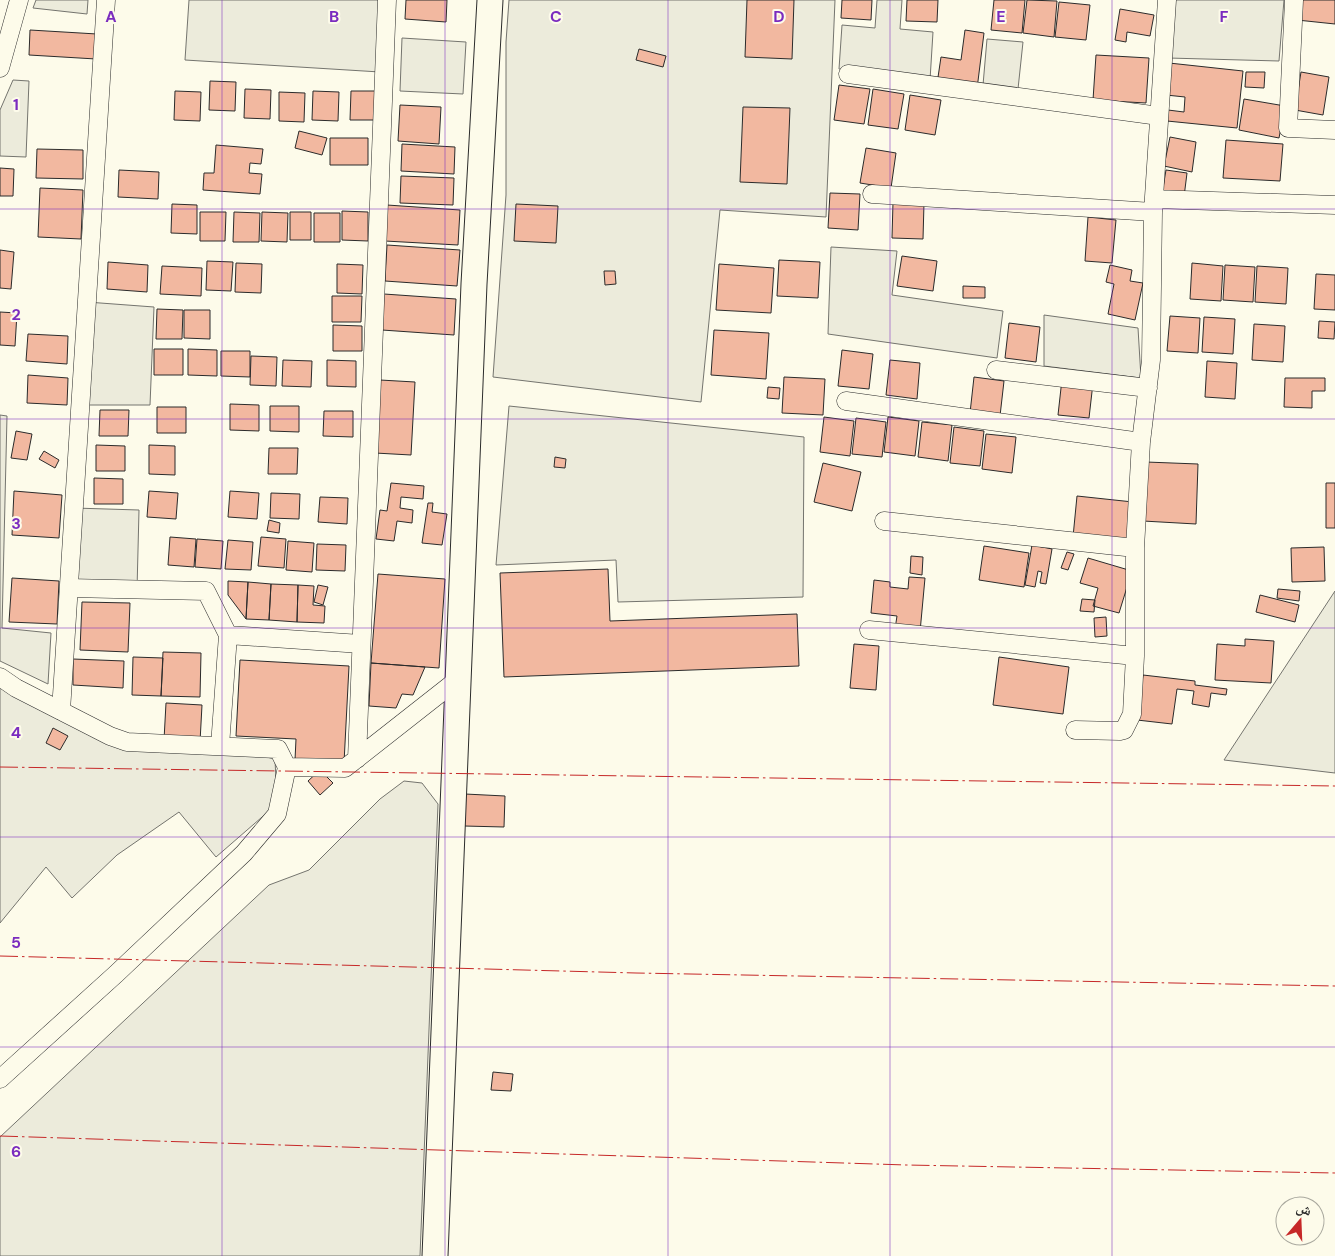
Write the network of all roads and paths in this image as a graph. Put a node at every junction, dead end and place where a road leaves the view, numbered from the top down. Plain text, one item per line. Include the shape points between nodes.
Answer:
1 (19, 0) edge
2 (106, 0) edge
3 (387, 0) edge
4 (490, 0) edge
5 (1167, 0) edge
6 (1294, 0) edge
7 (0, 68) edge
8 (848, 74) dead end
9 (1159, 116) junction
10 (1335, 130) edge
11 (872, 194) dead end
12 (1335, 205) edge
13 (1154, 206) junction
14 (996, 370) dead end
15 (1148, 388) junction
16 (846, 401) dead end
17 (1142, 442) junction
18 (884, 521) dead end
19 (1136, 548) junction
20 (69, 588) junction
21 (869, 630) dead end
22 (228, 635) junction
23 (361, 644) junction
24 (1135, 656) junction
25 (0, 677) edge
26 (457, 680) junction
27 (61, 711) junction
28 (1074, 730) dead end
29 (220, 746) junction
30 (357, 759) junction
31 (287, 767) junction
32 (0, 1079) edge
33 (436, 1256) edge

1 - 7 street
2 - 20 street
3 - 23 street
4 - 26 street
5 - 9 street
6 - 10 street via 1288,128
8 - 9 street
9 - 13 street
11 - 13 street
12 - 13 street
13 - 15 street
14 - 15 street
15 - 17 street
16 - 17 street
17 - 19 street
18 - 19 street
19 - 24 street
20 - 22 street via 206,591
20 - 27 street
21 - 24 street
22 - 23 street
22 - 29 street
23 - 30 street
24 - 28 street via 1132,714 1124,730
25 - 27 street
26 - 30 street
26 - 33 street
27 - 29 street via 127,742
29 - 31 street via 278,749
30 - 31 street via 345,768
31 - 32 street via 278,814 244,853

